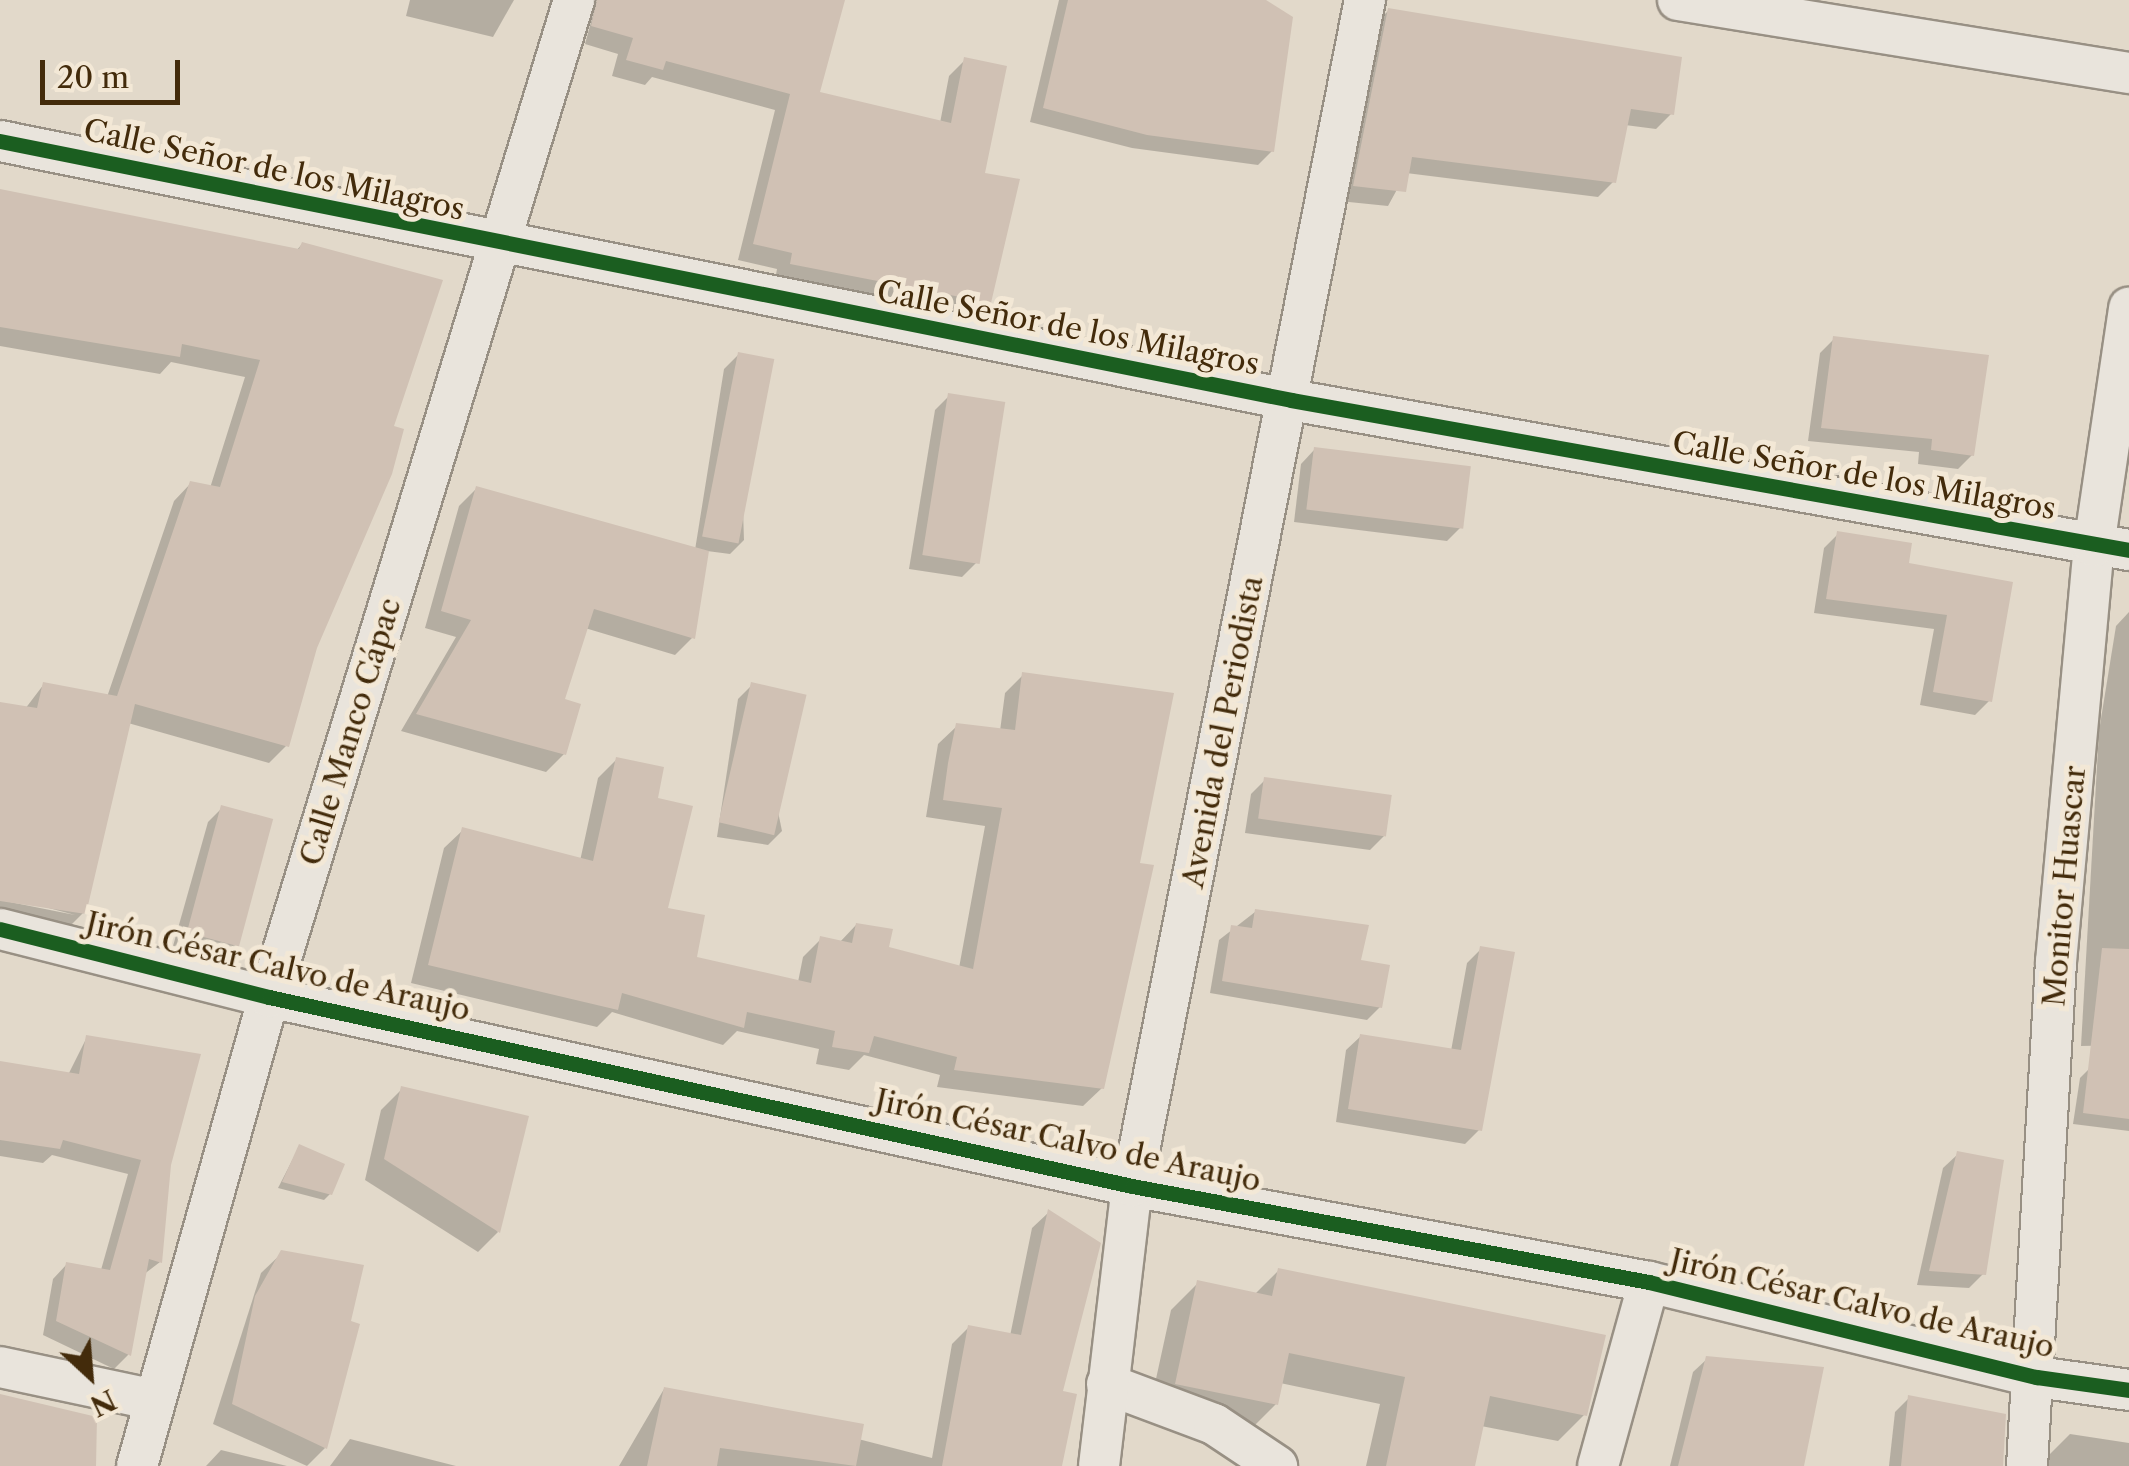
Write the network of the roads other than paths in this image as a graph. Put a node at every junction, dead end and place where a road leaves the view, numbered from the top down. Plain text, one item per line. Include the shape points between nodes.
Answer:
1 (574, 0) edge
2 (1365, 0) edge
3 (1678, 0) edge
4 (2129, 74) edge
5 (0, 141) edge
6 (502, 246) junction
7 (2129, 308) edge
8 (1290, 400) junction
9 (2111, 548) edge
10 (0, 929) edge
11 (269, 998) junction
12 (1132, 1186) junction
13 (1649, 1282) junction
14 (0, 1367) edge
15 (2037, 1376) junction
16 (1108, 1384) junction
17 (2129, 1390) edge
18 (155, 1400) junction
19 (137, 1466) edge
20 (1099, 1466) edge
21 (1277, 1466) edge
22 (1598, 1466) edge
23 (2028, 1466) edge

1 - 6 street, Calle Manco Cápac
2 - 8 street, Avenida del Periodista
3 - 4 street
5 - 6 street, Calle Señor de los Milagros
6 - 8 street, Calle Señor de los Milagros
6 - 11 street, Calle Manco Cápac
7 - 9 street, Monitor Huascar
8 - 9 street, Calle Señor de los Milagros
8 - 12 street, Avenida del Periodista
9 - 15 street, Monitor Huascar via 2056,962
10 - 11 street, Jirón César Calvo de Araujo
11 - 12 street, Jirón César Calvo de Araujo
11 - 18 street, Calle Manco Cápac
12 - 13 street, Jirón César Calvo de Araujo
12 - 16 street, Avenida del Periodista
13 - 15 street, Jirón César Calvo de Araujo
13 - 22 street
14 - 18 street
15 - 17 street, Jirón César Calvo de Araujo
15 - 23 street, Monitor Huascar
16 - 20 street, Avenida del Periodista
16 - 21 street via 1214,1424
18 - 19 street, Calle Manco Cápac

